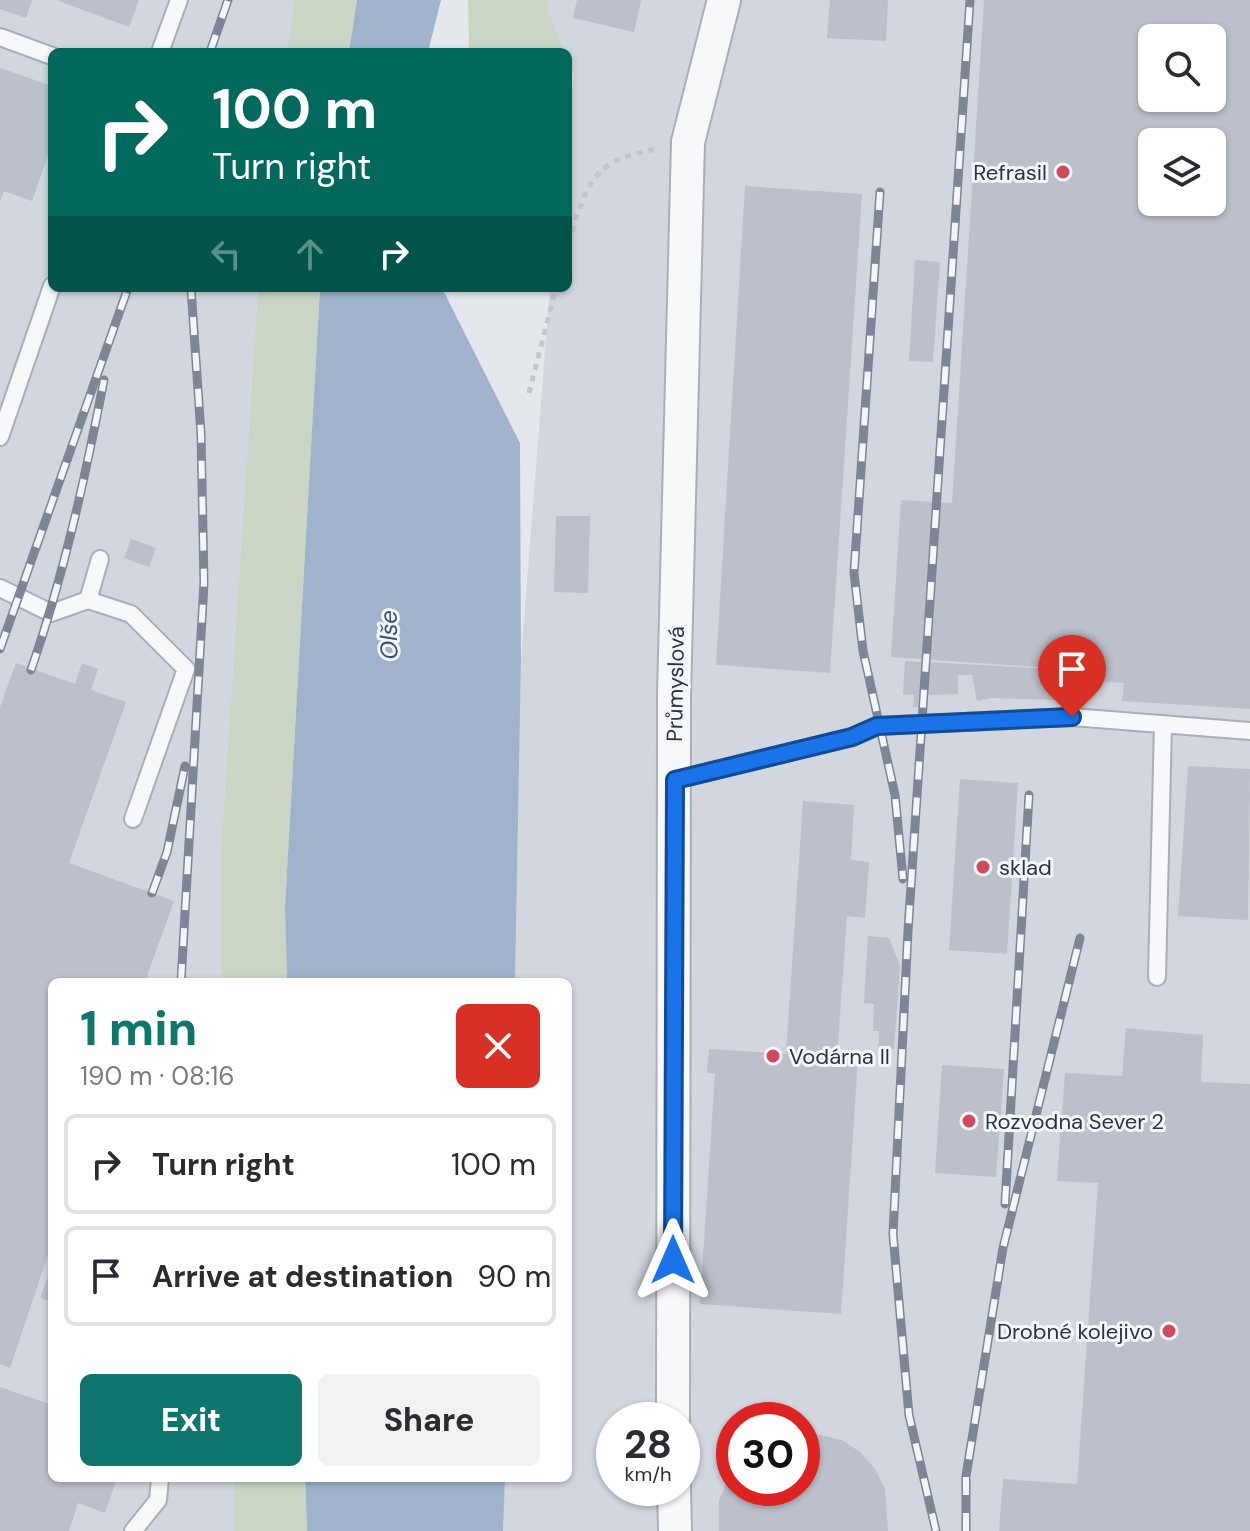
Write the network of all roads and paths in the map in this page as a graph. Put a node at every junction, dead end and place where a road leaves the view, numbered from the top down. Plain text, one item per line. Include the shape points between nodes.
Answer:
1 (179, 0) edge
2 (724, 0) edge
3 (0, 37) edge
4 (161, 48) edge
5 (48, 55) edge
6 (688, 142) junction
7 (572, 231) edge
8 (50, 292) edge
9 (555, 292) edge
10 (529, 393) dead end
11 (0, 437) edge
12 (100, 559) dead end
13 (0, 588) edge
14 (88, 600) junction
15 (1163, 724) junction
16 (1250, 731) edge
17 (675, 780) junction
18 (133, 819) dead end
19 (1157, 977) dead end
20 (673, 1402) edge
21 (160, 1482) edge
22 (674, 1506) edge
23 (133, 1531) edge
24 (675, 1531) edge

1 - 4 lane
2 - 6 street, Průmyslová
3 - 5 lane
6 - 7 path via 620,156 589,181
6 - 17 street, Průmyslová
8 - 11 lane
9 - 10 path
12 - 14 lane
13 - 14 lane via 51,613
14 - 18 lane via 131,614 186,669
15 - 16 lane
15 - 17 lane via 1072,717 877,726 852,737
15 - 19 lane
17 - 20 street, Průmyslová
21 - 23 lane via 158,1500
22 - 24 street

